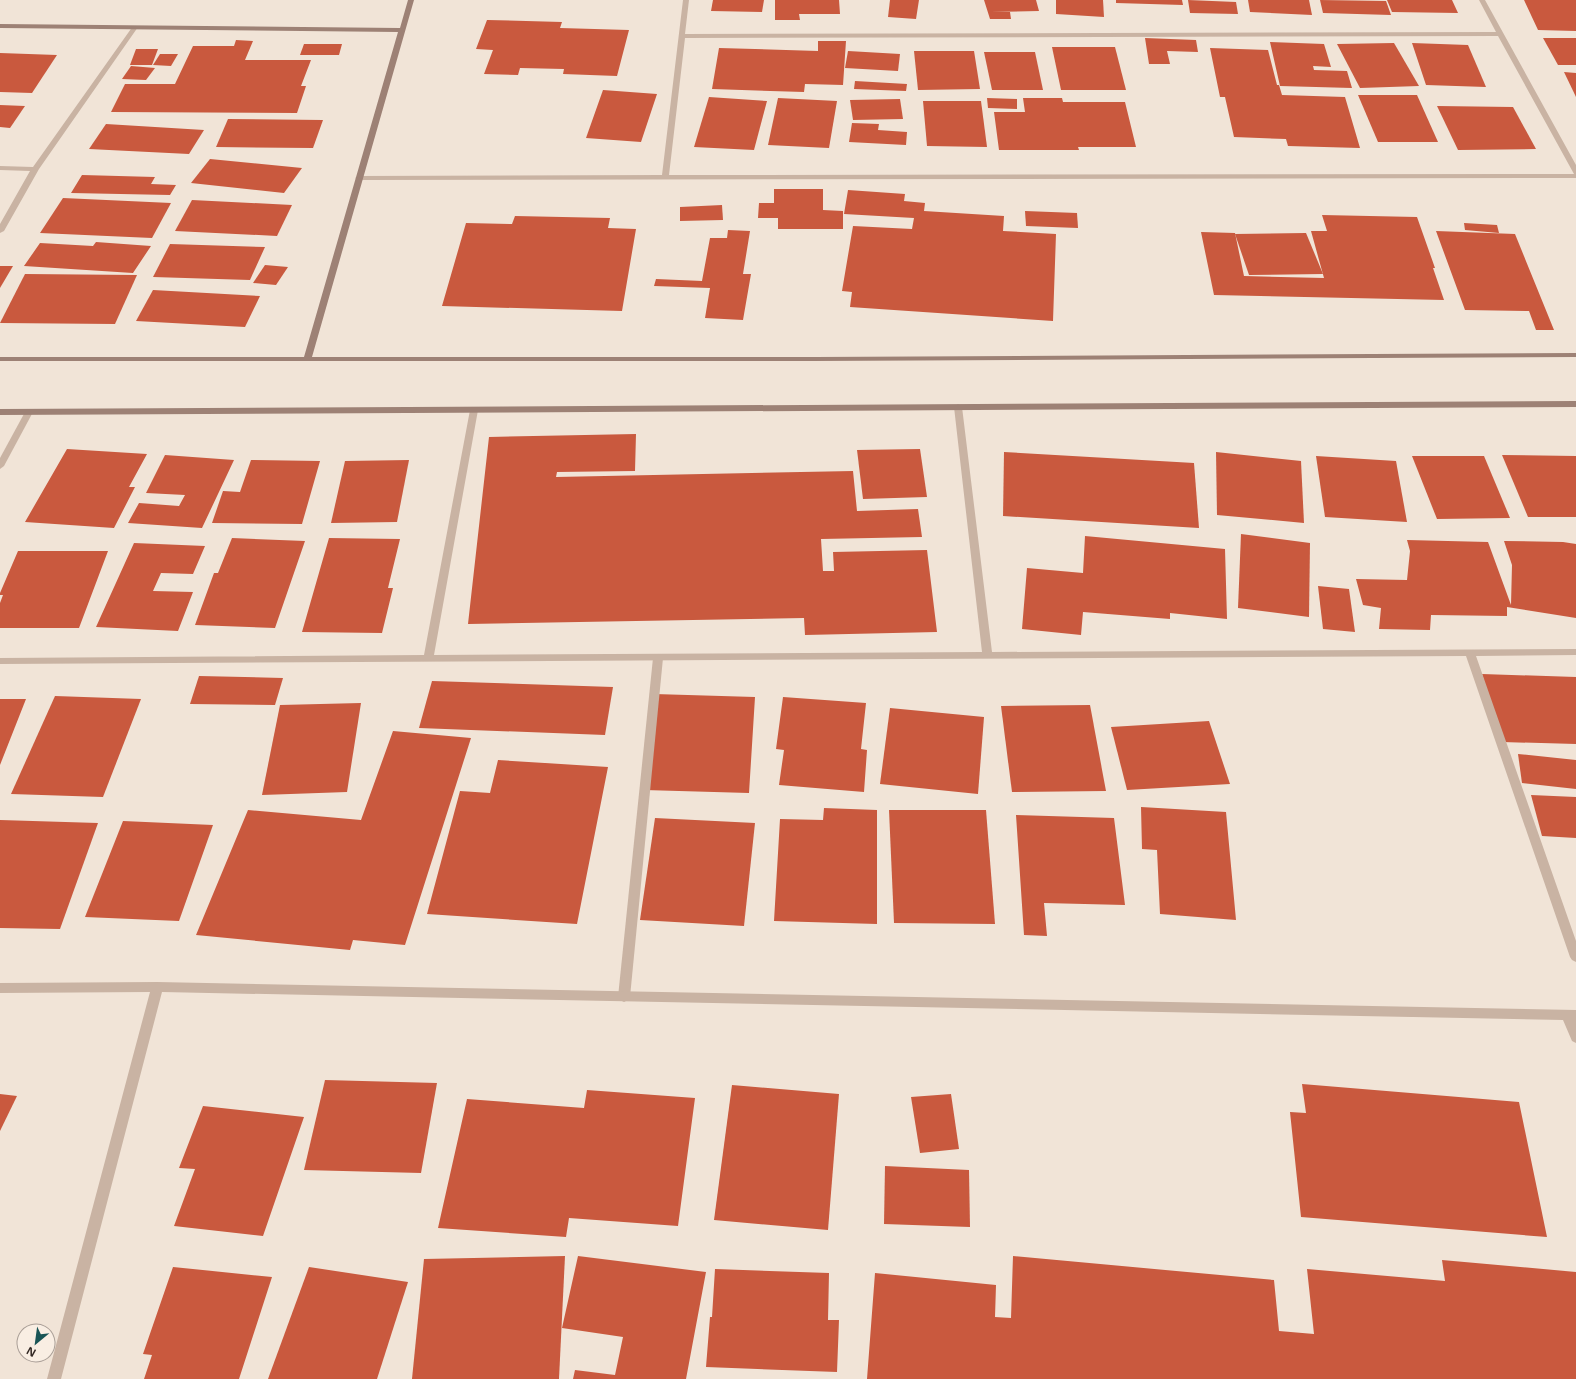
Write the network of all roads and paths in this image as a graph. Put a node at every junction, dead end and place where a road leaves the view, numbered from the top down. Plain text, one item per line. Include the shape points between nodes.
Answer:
1 (411, 0) edge
2 (686, 0) edge
3 (1482, 0) edge
4 (0, 26) edge
5 (135, 27) junction
6 (402, 30) junction
7 (1501, 34) junction
8 (681, 36) junction
9 (0, 168) edge
10 (35, 169) junction
11 (1576, 172) edge
12 (1576, 176) edge
13 (359, 178) junction
14 (664, 178) junction
15 (0, 231) edge
16 (1576, 355) edge
17 (0, 359) edge
18 (307, 359) junction
19 (1576, 404) edge
20 (958, 407) junction
21 (474, 410) junction
22 (0, 412) edge
23 (29, 412) junction
24 (0, 466) edge
25 (1576, 652) edge
26 (1470, 653) junction
27 (987, 655) junction
28 (658, 658) junction
29 (428, 659) junction
30 (0, 661) edge
31 (1576, 957) edge
32 (158, 987) junction
33 (0, 988) edge
34 (624, 996) junction
35 (1572, 1016) edge
36 (1576, 1038) edge
37 (54, 1379) edge

1 - 6 street
2 - 8 street
3 - 7 street
4 - 5 street
5 - 6 street
5 - 10 street
6 - 13 street
7 - 8 street
7 - 11 street
8 - 14 street
9 - 10 street
10 - 15 street
12 - 14 street
13 - 14 street
13 - 18 street
16 - 18 street
17 - 18 street
19 - 20 street
20 - 21 street
20 - 27 street
21 - 23 street
21 - 29 street
22 - 23 street
23 - 24 street
25 - 26 street
26 - 27 street
26 - 31 street
27 - 28 street
28 - 29 street
28 - 34 street
29 - 30 street
32 - 33 street
32 - 34 street
32 - 37 street
34 - 35 street
35 - 36 street

